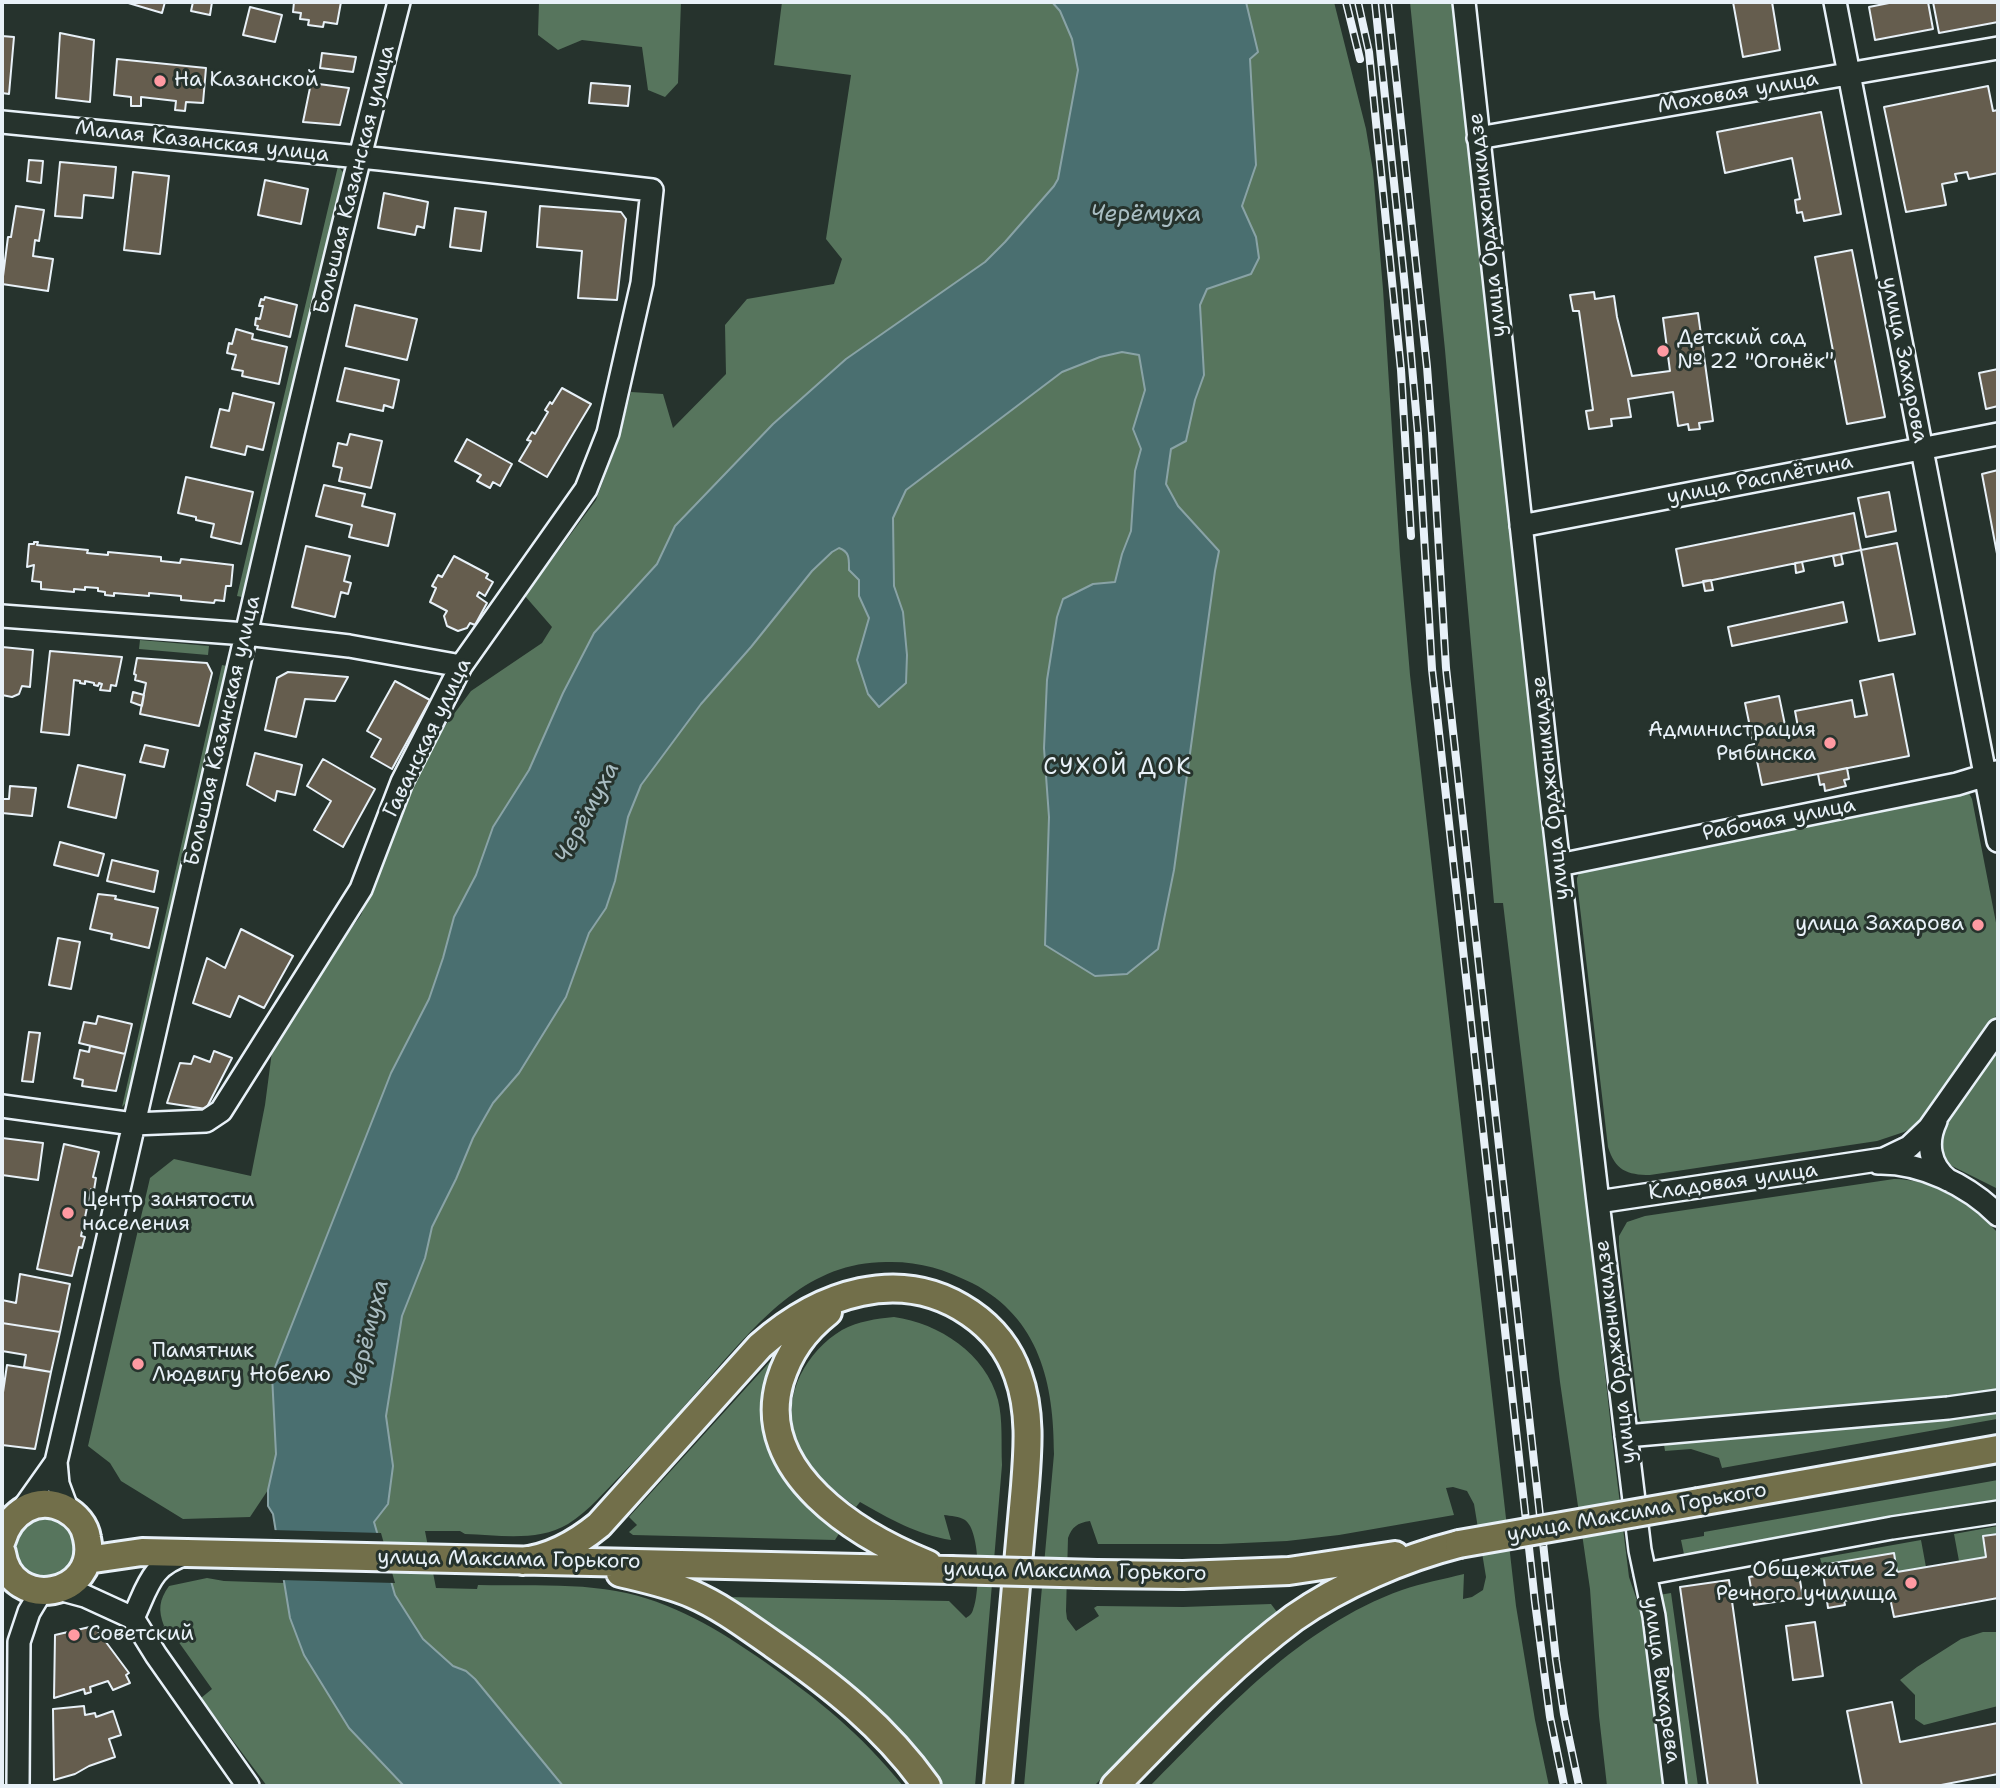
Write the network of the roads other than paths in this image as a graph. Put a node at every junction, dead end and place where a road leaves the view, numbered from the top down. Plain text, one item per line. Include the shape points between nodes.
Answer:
1 (399, 2) edge
2 (1464, 2) edge
3 (1835, 2) edge
4 (1998, 48) edge
5 (1848, 74) junction
6 (2, 122) edge
7 (1478, 138) junction
8 (359, 158) junction
9 (653, 190) joint
10 (1998, 434) edge
11 (1921, 449) junction
12 (1521, 526) junction
13 (2, 616) edge
14 (246, 634) junction
15 (461, 666) junction
16 (1992, 773) edge
17 (1998, 841) edge
18 (1559, 865) junction
19 (1998, 1030) edge
20 (2, 1106) edge
21 (1939, 1116) junction
22 (133, 1124) junction
23 (1869, 1163) junction
24 (1954, 1184) junction
25 (1598, 1202) junction
26 (1998, 1215) edge
27 (897, 1288) junction
28 (1998, 1401) edge
29 (1626, 1436) junction
30 (1998, 1449) edge
31 (56, 1462) junction
32 (22, 1510) junction
33 (68, 1511) junction
34 (1998, 1512) edge
35 (1459, 1544) junction
36 (87, 1548) junction
37 (3, 1549) edge
38 (189, 1553) junction
39 (522, 1561) junction
40 (950, 1570) junction
41 (1645, 1574) junction
42 (50, 1590) junction
43 (133, 1618) junction
44 (18, 1786) edge
45 (248, 1786) edge
46 (927, 1786) edge
47 (998, 1786) edge
48 (1115, 1786) edge
49 (1675, 1786) edge

1 - 8 street, Большая Казанская улица
2 - 7 street, улица Орджоникидзе
3 - 5 street, улица Захарова
4 - 5 street, Моховая улица
5 - 7 street, Моховая улица
5 - 11 street, улица Захарова
6 - 8 street, Малая Казанская улица
7 - 12 street, улица Орджоникидзе
8 - 9 street, Малая Казанская улица
8 - 14 street, Большая Казанская улица
9 - 15 street, Гаванская улица via 642,283 608,433 586,489
10 - 11 street, улица Расплётина
11 - 12 street, улица Расплётина
11 - 16 street, улица Захарова
12 - 18 street, улица Орджоникидзе
13 - 14 street
14 - 15 street
14 - 22 street, Большая Казанская улица
15 - 22 street, Гаванская улица via 402,782 361,889 221,1111 206,1121
16 - 17 street, улица Захарова
16 - 18 street, Рабочая улица
18 - 25 street, улица Орджоникидзе
19 - 21 street
20 - 22 street, Гаванская улица
21 - 23 street via 1909,1147
21 - 24 street via 1930,1152 1938,1170
22 - 31 street, Большая Казанская улица
23 - 24 street via 1901,1163
23 - 25 street, Кладовая улица
24 - 26 street
25 - 29 street, улица Орджоникидзе
27 - 39 main road via 855,1293 782,1326 599,1525 569,1545
27 - 40 main road via 845,1303 811,1325 786,1365 779,1388 777,1425 789,1459 820,1499 876,1540
27 - 47 main road via 943,1298 981,1320 1009,1354 1024,1397 1028,1453
28 - 29 street
29 - 41 street, улица Орджоникидзе
30 - 35 main road, улица Максима Горького, bridge
31 - 32 street
31 - 33 street
32 - 33 main road via 49,1504
32 - 37 main road via 12,1519
33 - 36 main road via 80,1521
34 - 41 street
35 - 40 main road, улица Максима Горького, bridge via 1289,1571 1196,1575
35 - 48 main road via 1371,1576 1296,1618 1230,1672
36 - 38 main road, улица Максима Горького
36 - 42 main road via 74,1581
37 - 42 main road via 19,1583 33,1590
38 - 39 main road, улица Максима Горького
38 - 43 street via 156,1570
39 - 40 main road, улица Максима Горького
39 - 46 main road via 644,1579 692,1594 718,1608 836,1689
41 - 49 street, улица Вихарева
42 - 43 street via 86,1596
42 - 44 street via 29,1612 19,1642
43 - 45 street

